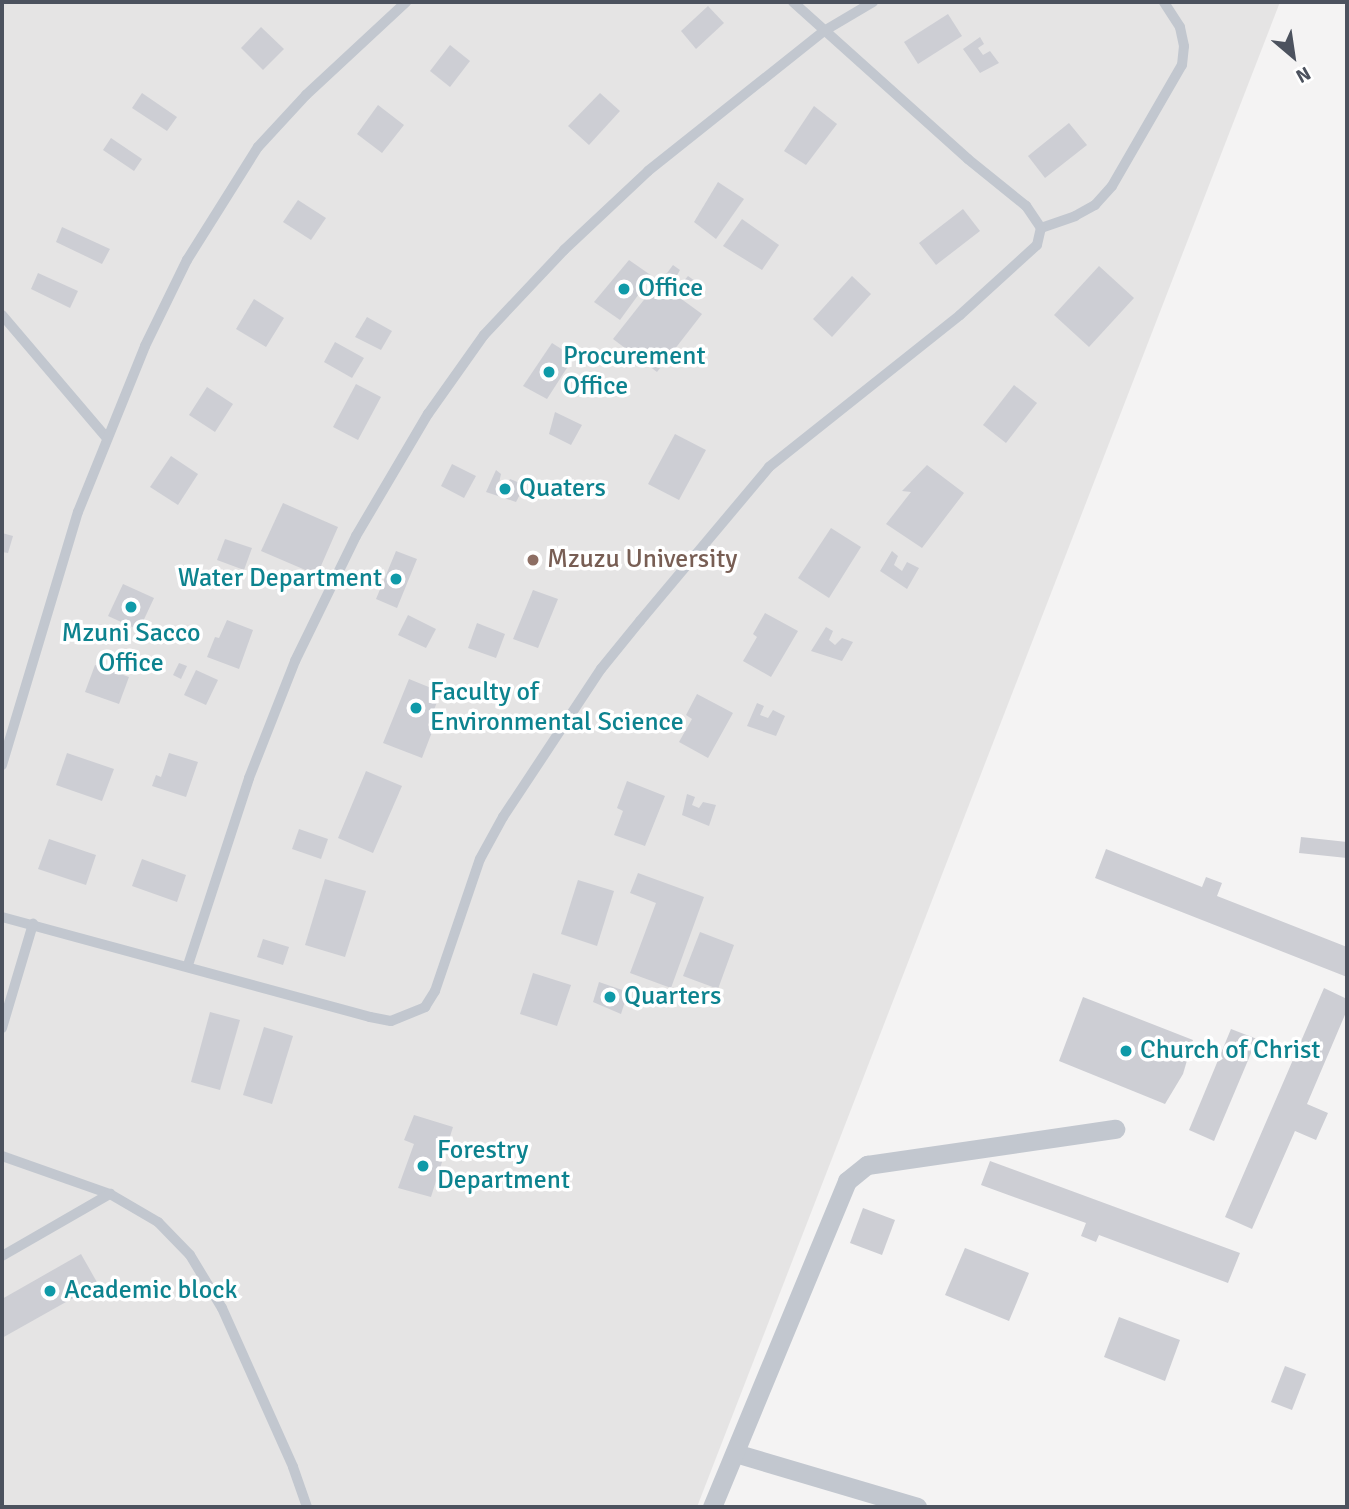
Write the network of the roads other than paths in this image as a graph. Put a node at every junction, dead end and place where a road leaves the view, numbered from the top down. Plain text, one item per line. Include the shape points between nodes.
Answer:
1 (406, 2) edge
2 (793, 2) edge
3 (873, 2) edge
4 (1164, 2) edge
5 (824, 31) junction
6 (1041, 228) junction
7 (2, 315) edge
8 (106, 437) junction
9 (2, 765) edge
10 (2, 916) edge
11 (33, 924) junction
12 (188, 965) junction
13 (2, 1028) edge
14 (1115, 1129) dead end
15 (2, 1156) edge
16 (110, 1194) junction
17 (2, 1256) edge
18 (735, 1453) junction
19 (307, 1507) edge
20 (712, 1507) edge
21 (916, 1507) edge

1 - 8 lane via 306,95 258,147 187,260
2 - 5 lane
3 - 5 lane
4 - 6 lane via 1180,27 1182,65 1112,186 1095,205
5 - 6 lane via 1026,206
5 - 12 lane via 648,170 573,241 484,335 428,414 356,536 295,661 249,778
6 - 12 lane via 1037,245 1021,262 769,467 601,669 480,859 435,991 425,1007 391,1021
7 - 8 lane
8 - 9 lane via 78,512
10 - 11 lane
11 - 12 lane
11 - 13 lane
14 - 18 street via 867,1165 847,1181
15 - 16 lane
16 - 17 lane
16 - 19 lane via 158,1222 190,1255 222,1308
18 - 20 street
18 - 21 street

